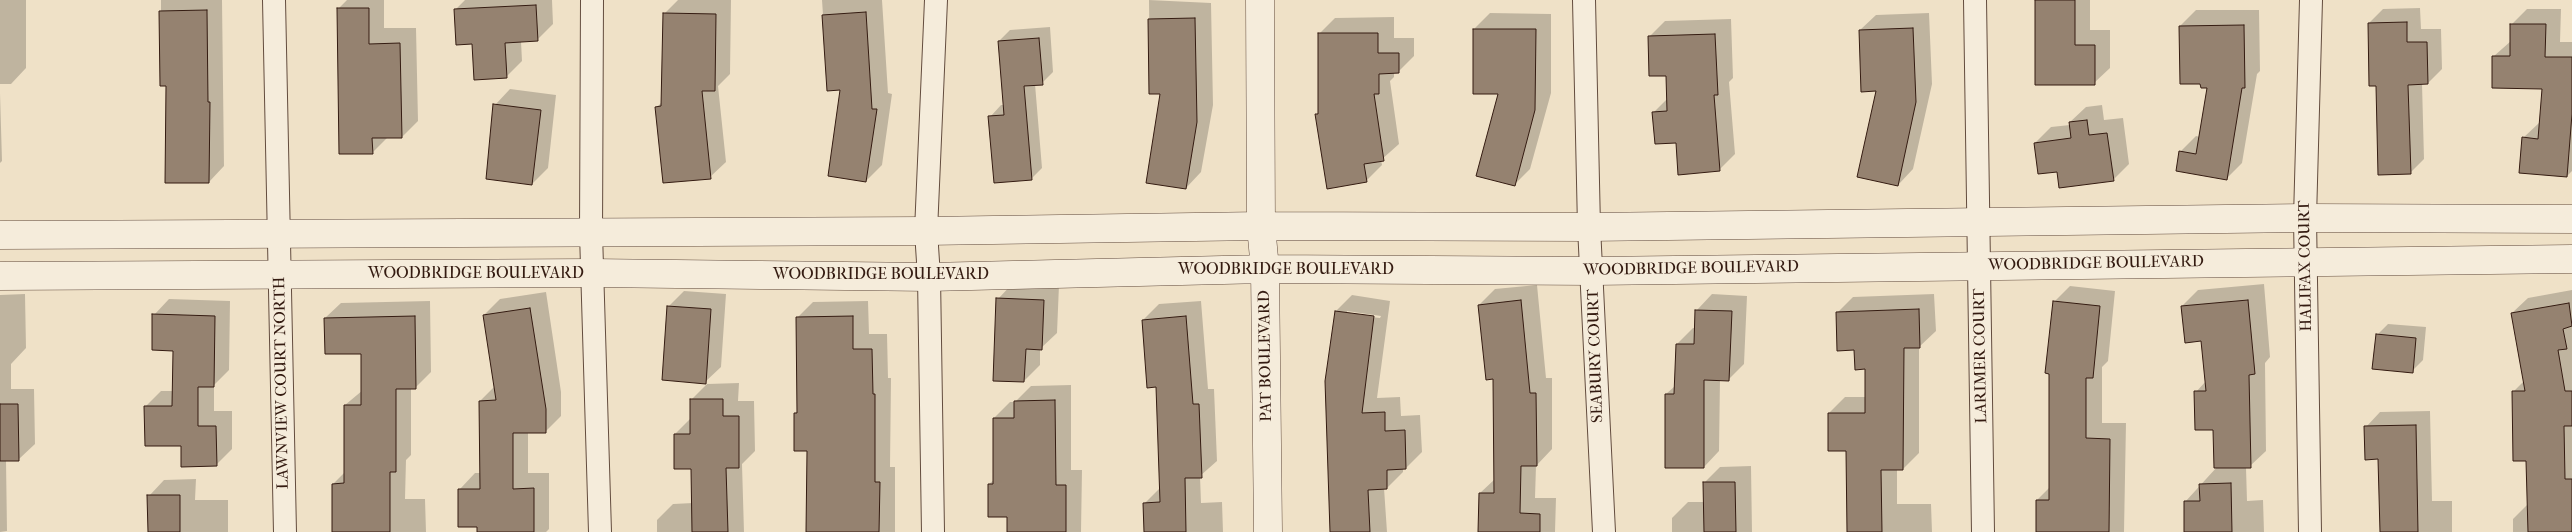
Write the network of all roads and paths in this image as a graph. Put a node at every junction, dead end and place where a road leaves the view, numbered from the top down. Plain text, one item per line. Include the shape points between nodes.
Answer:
1 (274, 0) edge
2 (592, 0) edge
3 (936, 0) edge
4 (1260, 0) edge
5 (1584, 0) edge
6 (1975, 0) edge
7 (2311, 0) edge
8 (2305, 218) junction
9 (2572, 219) edge
10 (1977, 222) junction
11 (1261, 226) junction
12 (1589, 226) junction
13 (926, 231) junction
14 (278, 233) junction
15 (591, 233) junction
16 (0, 235) edge
17 (2572, 259) edge
18 (2306, 262) junction
19 (1979, 266) junction
20 (1265, 269) junction
21 (1593, 270) junction
22 (592, 273) junction
23 (0, 276) edge
24 (279, 276) junction
25 (929, 276) junction
26 (285, 532) edge
27 (600, 532) edge
28 (933, 532) edge
29 (1268, 532) edge
30 (1604, 532) edge
31 (1983, 532) edge
32 (2310, 532) edge

1 - 14 street, LAWNVIEW COURT NORTH
2 - 15 street
3 - 13 street
4 - 11 street, PAT BOULEVARD
5 - 12 street, SEABURY COURT
6 - 10 street, LARIMER COURT
7 - 8 street, HALIFAX COURT
8 - 9 street
8 - 10 street
8 - 18 street, HALIFAX COURT
10 - 12 street
10 - 19 street, LARIMER COURT
11 - 12 street
11 - 13 street
11 - 20 street, PAT BOULEVARD
12 - 21 street, SEABURY COURT
13 - 15 street
13 - 25 street
14 - 15 street
14 - 16 street
14 - 24 street, LAWNVIEW COURT NORTH
15 - 22 street
17 - 18 street, WOODBRIDGE BOULEVARD
18 - 19 street, WOODBRIDGE BOULEVARD
18 - 32 street, HALIFAX COURT
19 - 21 street, WOODBRIDGE BOULEVARD
19 - 31 street, LARIMER COURT
20 - 21 street, WOODBRIDGE BOULEVARD
20 - 25 street, WOODBRIDGE BOULEVARD
20 - 29 street, PAT BOULEVARD
21 - 30 street, SEABURY COURT
22 - 24 street, WOODBRIDGE BOULEVARD
22 - 25 street, WOODBRIDGE BOULEVARD
22 - 27 street
23 - 24 street, WOODBRIDGE BOULEVARD
24 - 26 street, LAWNVIEW COURT NORTH
25 - 28 street

